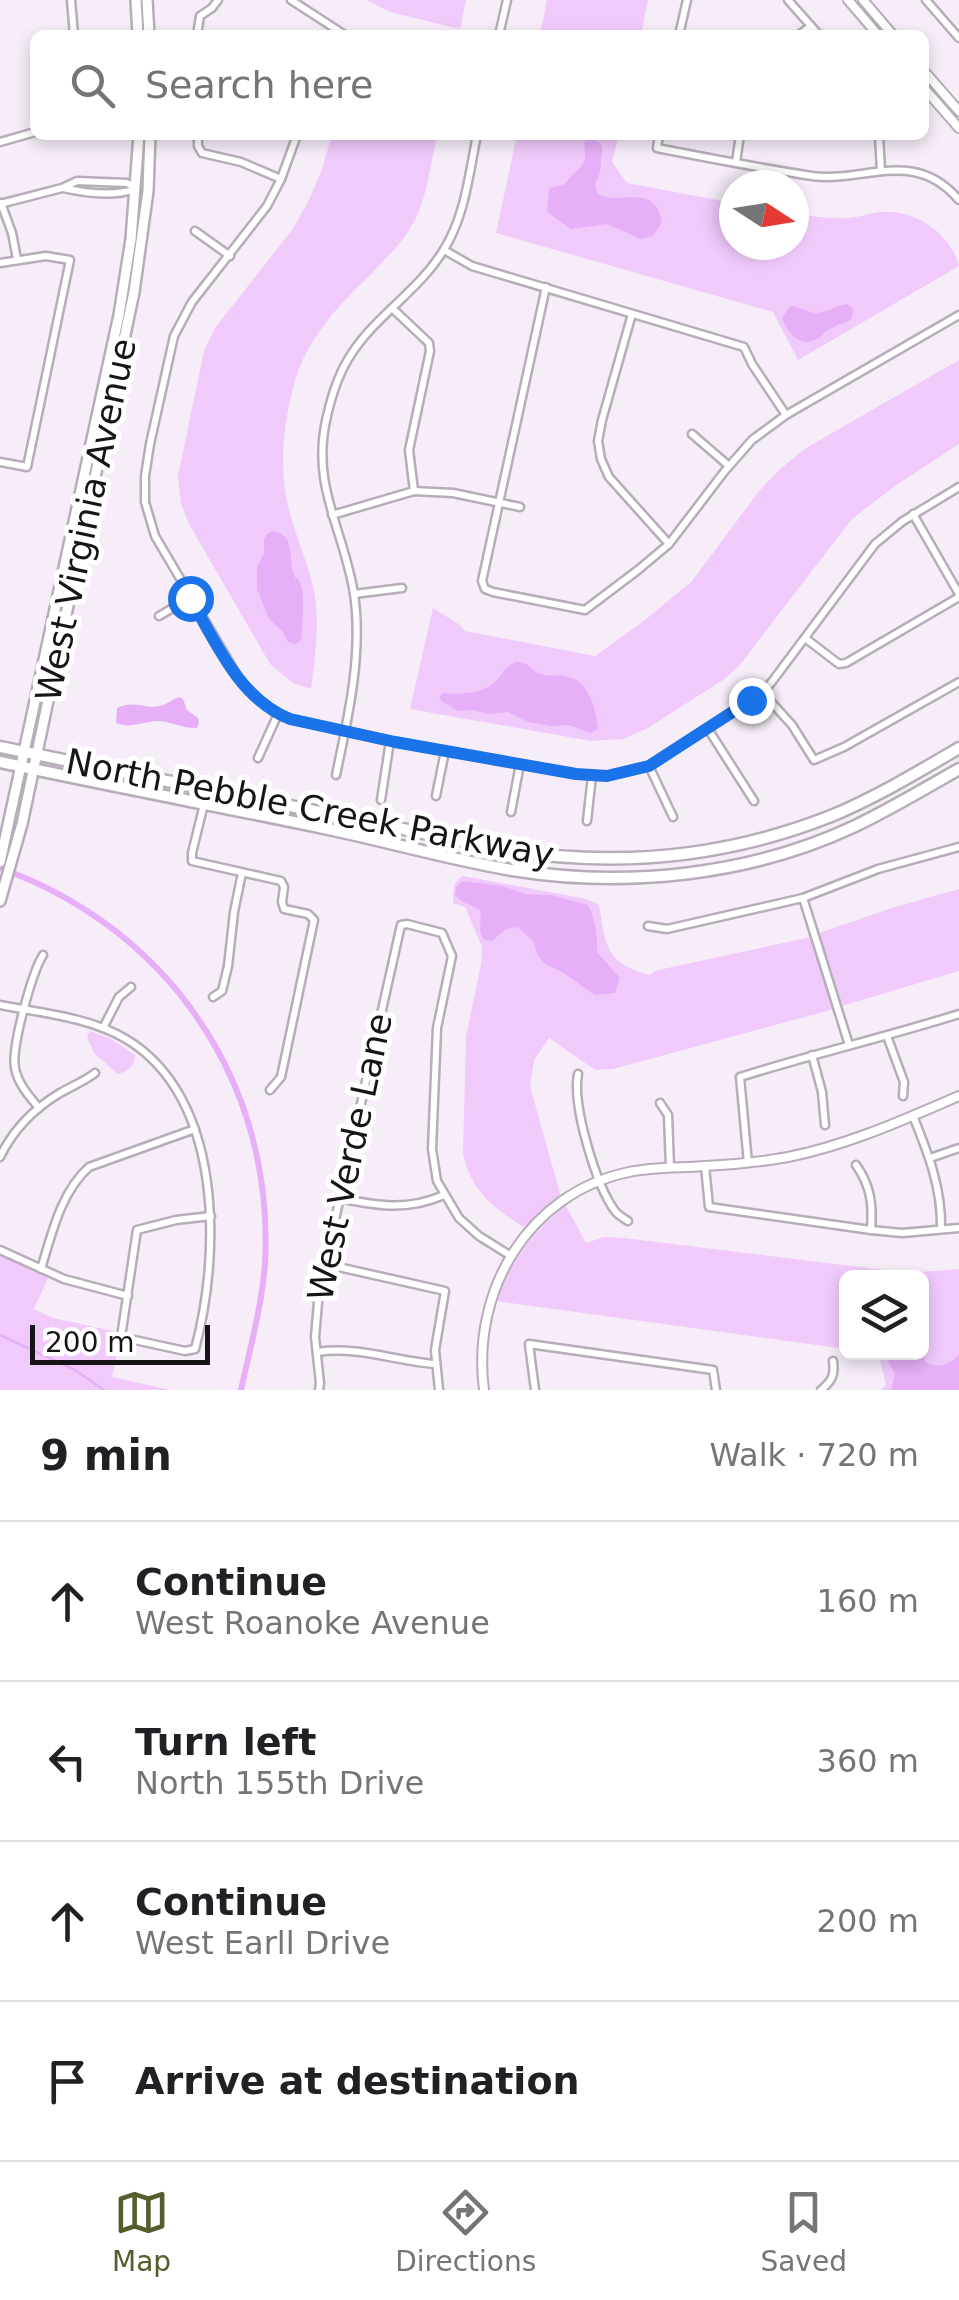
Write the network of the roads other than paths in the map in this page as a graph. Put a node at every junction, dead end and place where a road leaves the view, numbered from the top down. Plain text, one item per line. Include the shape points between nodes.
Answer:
1 (71, 0) edge
2 (136, 0) edge
3 (147, 0) edge
4 (218, 0) edge
5 (291, 0) edge
6 (507, 0) edge
7 (687, 0) edge
8 (788, 0) edge
9 (848, 0) edge
10 (862, 0) edge
11 (926, 0) edge
12 (811, 26) junction
13 (74, 30) edge
14 (138, 30) edge
15 (149, 30) edge
16 (198, 30) edge
17 (329, 30) edge
18 (500, 30) edge
19 (681, 30) edge
20 (806, 30) edge
21 (815, 30) edge
22 (874, 30) edge
23 (889, 30) edge
24 (959, 38) edge
25 (929, 76) edge
26 (929, 94) edge
27 (959, 111) edge
28 (959, 128) edge
29 (30, 133) edge
30 (140, 140) edge
31 (150, 140) edge
32 (198, 140) edge
33 (295, 140) edge
34 (476, 140) edge
35 (658, 140) edge
36 (739, 140) edge
37 (879, 140) edge
38 (0, 142) edge
39 (736, 162) junction
40 (881, 171) junction
41 (281, 179) junction
42 (97, 180) junction
43 (62, 188) junction
44 (136, 188) junction
45 (96, 192) junction
46 (959, 200) edge
47 (0, 203) edge
48 (195, 231) dead end
49 (444, 250) junction
50 (230, 256) junction
51 (17, 260) junction
52 (0, 263) edge
53 (546, 288) junction
54 (392, 309) junction
55 (632, 314) junction
56 (959, 315) edge
57 (786, 415) junction
58 (692, 434) dead end
59 (0, 462) edge
60 (729, 466) junction
61 (959, 487) edge
62 (414, 491) junction
63 (499, 502) junction
64 (520, 507) dead end
65 (913, 514) junction
66 (332, 515) junction
67 (669, 544) junction
68 (402, 588) dead end
69 (354, 594) junction
70 (959, 596) edge
71 (190, 598) junction
72 (160, 616) dead end
73 (805, 638) junction
74 (959, 682) edge
75 (762, 692) junction
76 (278, 714) junction
77 (708, 729) junction
78 (345, 731) junction
79 (390, 741) junction
80 (0, 748) edge
81 (959, 748) edge
82 (445, 751) junction
83 (30, 754) junction
84 (258, 758) dead end
85 (0, 762) edge
86 (520, 764) junction
87 (649, 766) junction
88 (27, 768) junction
89 (959, 769) edge
90 (336, 775) dead end
91 (592, 776) junction
92 (206, 789) junction
93 (436, 796) dead end
94 (381, 800) dead end
95 (754, 801) dead end
96 (204, 804) junction
97 (511, 812) dead end
98 (673, 817) dead end
99 (587, 821) dead end
100 (377, 822) junction
101 (373, 839) junction
102 (959, 847) edge
103 (1, 859) edge
104 (242, 873) junction
105 (803, 898) junction
106 (0, 901) edge
107 (648, 926) dead end
108 (42, 954) dead end
109 (132, 987) dead end
110 (214, 996) dead end
111 (0, 1004) edge
112 (24, 1010) junction
113 (959, 1014) edge
114 (103, 1028) junction
115 (887, 1036) junction
116 (849, 1045) junction
117 (812, 1055) junction
118 (96, 1072) dead end
119 (578, 1074) dead end
120 (270, 1090) dead end
121 (903, 1096) dead end
122 (959, 1096) edge
123 (660, 1102) dead end
124 (40, 1108) junction
125 (913, 1116) junction
126 (826, 1126) dead end
127 (195, 1129) junction
128 (959, 1148) edge
129 (0, 1157) edge
130 (930, 1158) junction
131 (748, 1164) junction
132 (856, 1165) dead end
133 (704, 1166) junction
134 (670, 1167) junction
135 (601, 1181) junction
136 (444, 1195) junction
137 (340, 1198) junction
138 (211, 1216) junction
139 (628, 1221) dead end
140 (959, 1228) edge
141 (941, 1229) junction
142 (871, 1230) junction
143 (0, 1250) edge
144 (511, 1256) junction
145 (325, 1264) junction
146 (41, 1269) junction
147 (128, 1296) junction
148 (318, 1352) junction
149 (833, 1361) dead end
150 (435, 1364) junction
151 (319, 1390) edge
152 (439, 1390) edge
153 (484, 1390) edge
154 (535, 1390) edge
155 (716, 1390) edge
156 (821, 1390) edge

1 - 13 street
2 - 14 main road
3 - 15 main road
4 - 16 street via 200,16
5 - 17 street
6 - 18 street
7 - 19 street
8 - 12 street
9 - 22 street
10 - 23 street
11 - 24 street
12 - 20 street
12 - 21 street
25 - 27 street
26 - 28 street
29 - 38 street
30 - 44 main road, West Virginia Avenue
31 - 83 main road, West Virginia Avenue via 134,292
32 - 41 street via 202,153
33 - 41 street
34 - 49 street via 458,221
35 - 39 street via 657,148
36 - 39 street
37 - 40 street
39 - 40 street via 817,176
40 - 46 street via 928,176
41 - 50 street
42 - 43 street
42 - 44 street
42 - 45 street
43 - 45 street
43 - 47 street
44 - 45 street
44 - 83 main road, West Virginia Avenue via 119,315
47 - 51 street
48 - 50 street
49 - 53 street via 472,266
49 - 54 street
50 - 71 street via 174,336 145,476 154,536
51 - 52 street
51 - 59 street via 70,260 27,467
53 - 55 street
53 - 63 street
54 - 62 street via 430,351 410,450
54 - 66 street via 337,380 322,456
55 - 57 street via 744,347
55 - 67 street via 598,441 609,476
56 - 57 street
57 - 60 street
58 - 60 street
60 - 67 street
61 - 65 street
62 - 63 street
62 - 66 street
63 - 64 street
63 - 67 street via 482,581 486,590 585,610
65 - 70 street
65 - 73 street via 862,558
66 - 69 street
68 - 69 street
69 - 78 street via 353,686
70 - 73 street via 846,663 838,664
71 - 72 street
71 - 76 street via 241,682
73 - 75 street
74 - 75 street via 814,760
75 - 77 street
76 - 78 street
76 - 84 street
77 - 87 street
77 - 95 street
78 - 79 street
78 - 90 street
79 - 82 street
79 - 94 street
80 - 83 main road, North Pebble Creek Parkway
81 - 100 main road, North Pebble Creek Parkway via 833,815 708,852 563,858
82 - 86 street
82 - 93 street
83 - 88 main road, West Virginia Avenue
83 - 92 main road, North Pebble Creek Parkway
85 - 88 main road, North Pebble Creek Parkway
86 - 91 street
86 - 97 street
87 - 91 street
87 - 98 street
88 - 96 main road, North Pebble Creek Parkway
88 - 103 main road, West Virginia Avenue
88 - 106 main road, West Virginia Avenue
89 - 101 main road, North Pebble Creek Parkway via 812,843 658,876 528,872
91 - 99 street
92 - 96 main road
92 - 100 main road, North Pebble Creek Parkway
96 - 101 main road, North Pebble Creek Parkway
96 - 104 street via 192,861
100 - 101 main road
102 - 105 street
104 - 110 street via 228,966 222,991
104 - 120 street via 283,883 284,909 312,916 315,924 281,1077
105 - 107 street via 668,929
105 - 116 street
108 - 112 street
109 - 114 street via 119,996
111 - 112 street
112 - 114 street
112 - 124 street via 15,1067
113 - 115 street
114 - 127 street via 152,1058
115 - 116 street
115 - 121 street
116 - 117 street
117 - 126 street
117 - 131 street via 740,1077
118 - 124 street
119 - 135 street via 589,1156
122 - 125 street
123 - 134 street via 668,1115
124 - 129 street
125 - 130 street
125 - 131 street via 839,1144
127 - 138 street
127 - 146 street via 89,1166 78,1176
128 - 130 street
130 - 141 street
131 - 133 street
132 - 142 street via 866,1180
133 - 134 street
133 - 142 street via 709,1207
134 - 135 street
135 - 139 street via 616,1213
135 - 144 street via 560,1203
136 - 137 street via 394,1208
136 - 137 street, West Verde Lane via 432,1150 437,1028 452,956 442,933 407,924 401,925
136 - 144 street via 458,1218
137 - 145 street, West Verde Lane
138 - 147 street via 137,1230
138 - 147 street via 209,1276 195,1349 121,1336
140 - 141 street
141 - 142 street
143 - 146 street
144 - 153 street via 485,1318
145 - 148 street, West Verde Lane via 314,1318
145 - 150 street via 445,1291
146 - 147 street
148 - 150 street via 362,1351
148 - 151 street, West Verde Lane
149 - 156 street via 830,1383
150 - 152 street
154 - 155 street via 529,1344 713,1370

